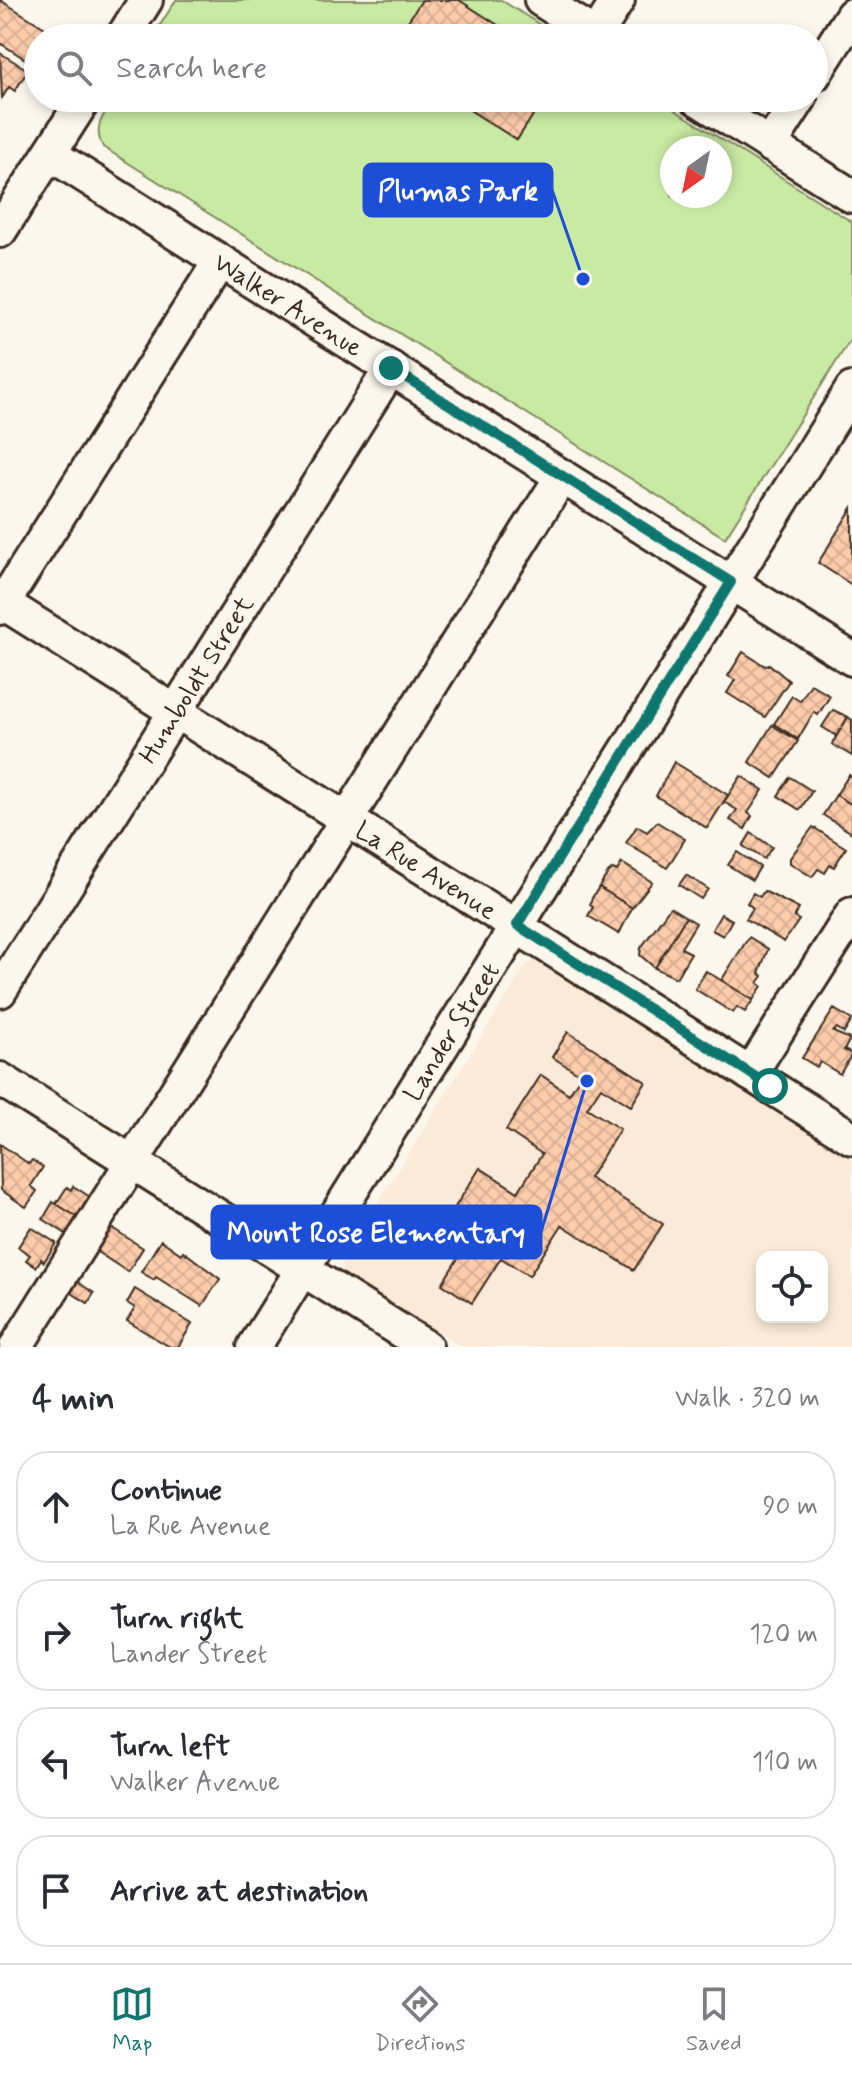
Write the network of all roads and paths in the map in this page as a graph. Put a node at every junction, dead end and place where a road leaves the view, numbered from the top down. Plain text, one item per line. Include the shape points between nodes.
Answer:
1 (146, 0) edge
2 (541, 0) edge
3 (618, 0) edge
4 (852, 15) edge
5 (131, 24) edge
6 (579, 24) edge
7 (605, 24) edge
8 (828, 53) edge
9 (76, 112) edge
10 (718, 112) edge
11 (791, 112) edge
12 (770, 145) junction
13 (50, 154) junction
14 (852, 196) edge
15 (0, 231) edge
16 (220, 261) junction
17 (391, 368) junction
18 (852, 389) edge
19 (562, 476) junction
20 (731, 582) junction
21 (1, 604) edge
22 (852, 659) edge
23 (176, 711) junction
24 (347, 818) junction
25 (852, 914) edge
26 (517, 925) junction
27 (0, 991) edge
28 (750, 1074) junction
29 (0, 1079) edge
30 (852, 1138) edge
31 (132, 1162) junction
32 (302, 1270) junction
33 (16, 1347) edge
34 (254, 1347) edge
35 (426, 1347) edge

1 - 5 street
2 - 6 street
3 - 7 street
4 - 8 street
9 - 13 street
10 - 12 street
11 - 12 street
12 - 14 street
13 - 15 street
13 - 16 street, Walker Avenue
16 - 17 street, Walker Avenue
16 - 21 street
17 - 19 street, Walker Avenue
17 - 23 street, Humboldt Street
18 - 20 street, Lander Street
19 - 20 street, Walker Avenue
19 - 24 street
20 - 22 street, Walker Avenue
20 - 26 street, Lander Street
21 - 23 street, La Rue Avenue
23 - 24 street, La Rue Avenue
23 - 27 street, Humboldt Street
24 - 26 street, La Rue Avenue
24 - 31 street
25 - 28 street
26 - 28 street, La Rue Avenue
26 - 32 street, Lander Street
28 - 30 street, La Rue Avenue
29 - 31 street
31 - 32 street
31 - 33 street
32 - 34 street, Lander Street
32 - 35 street

